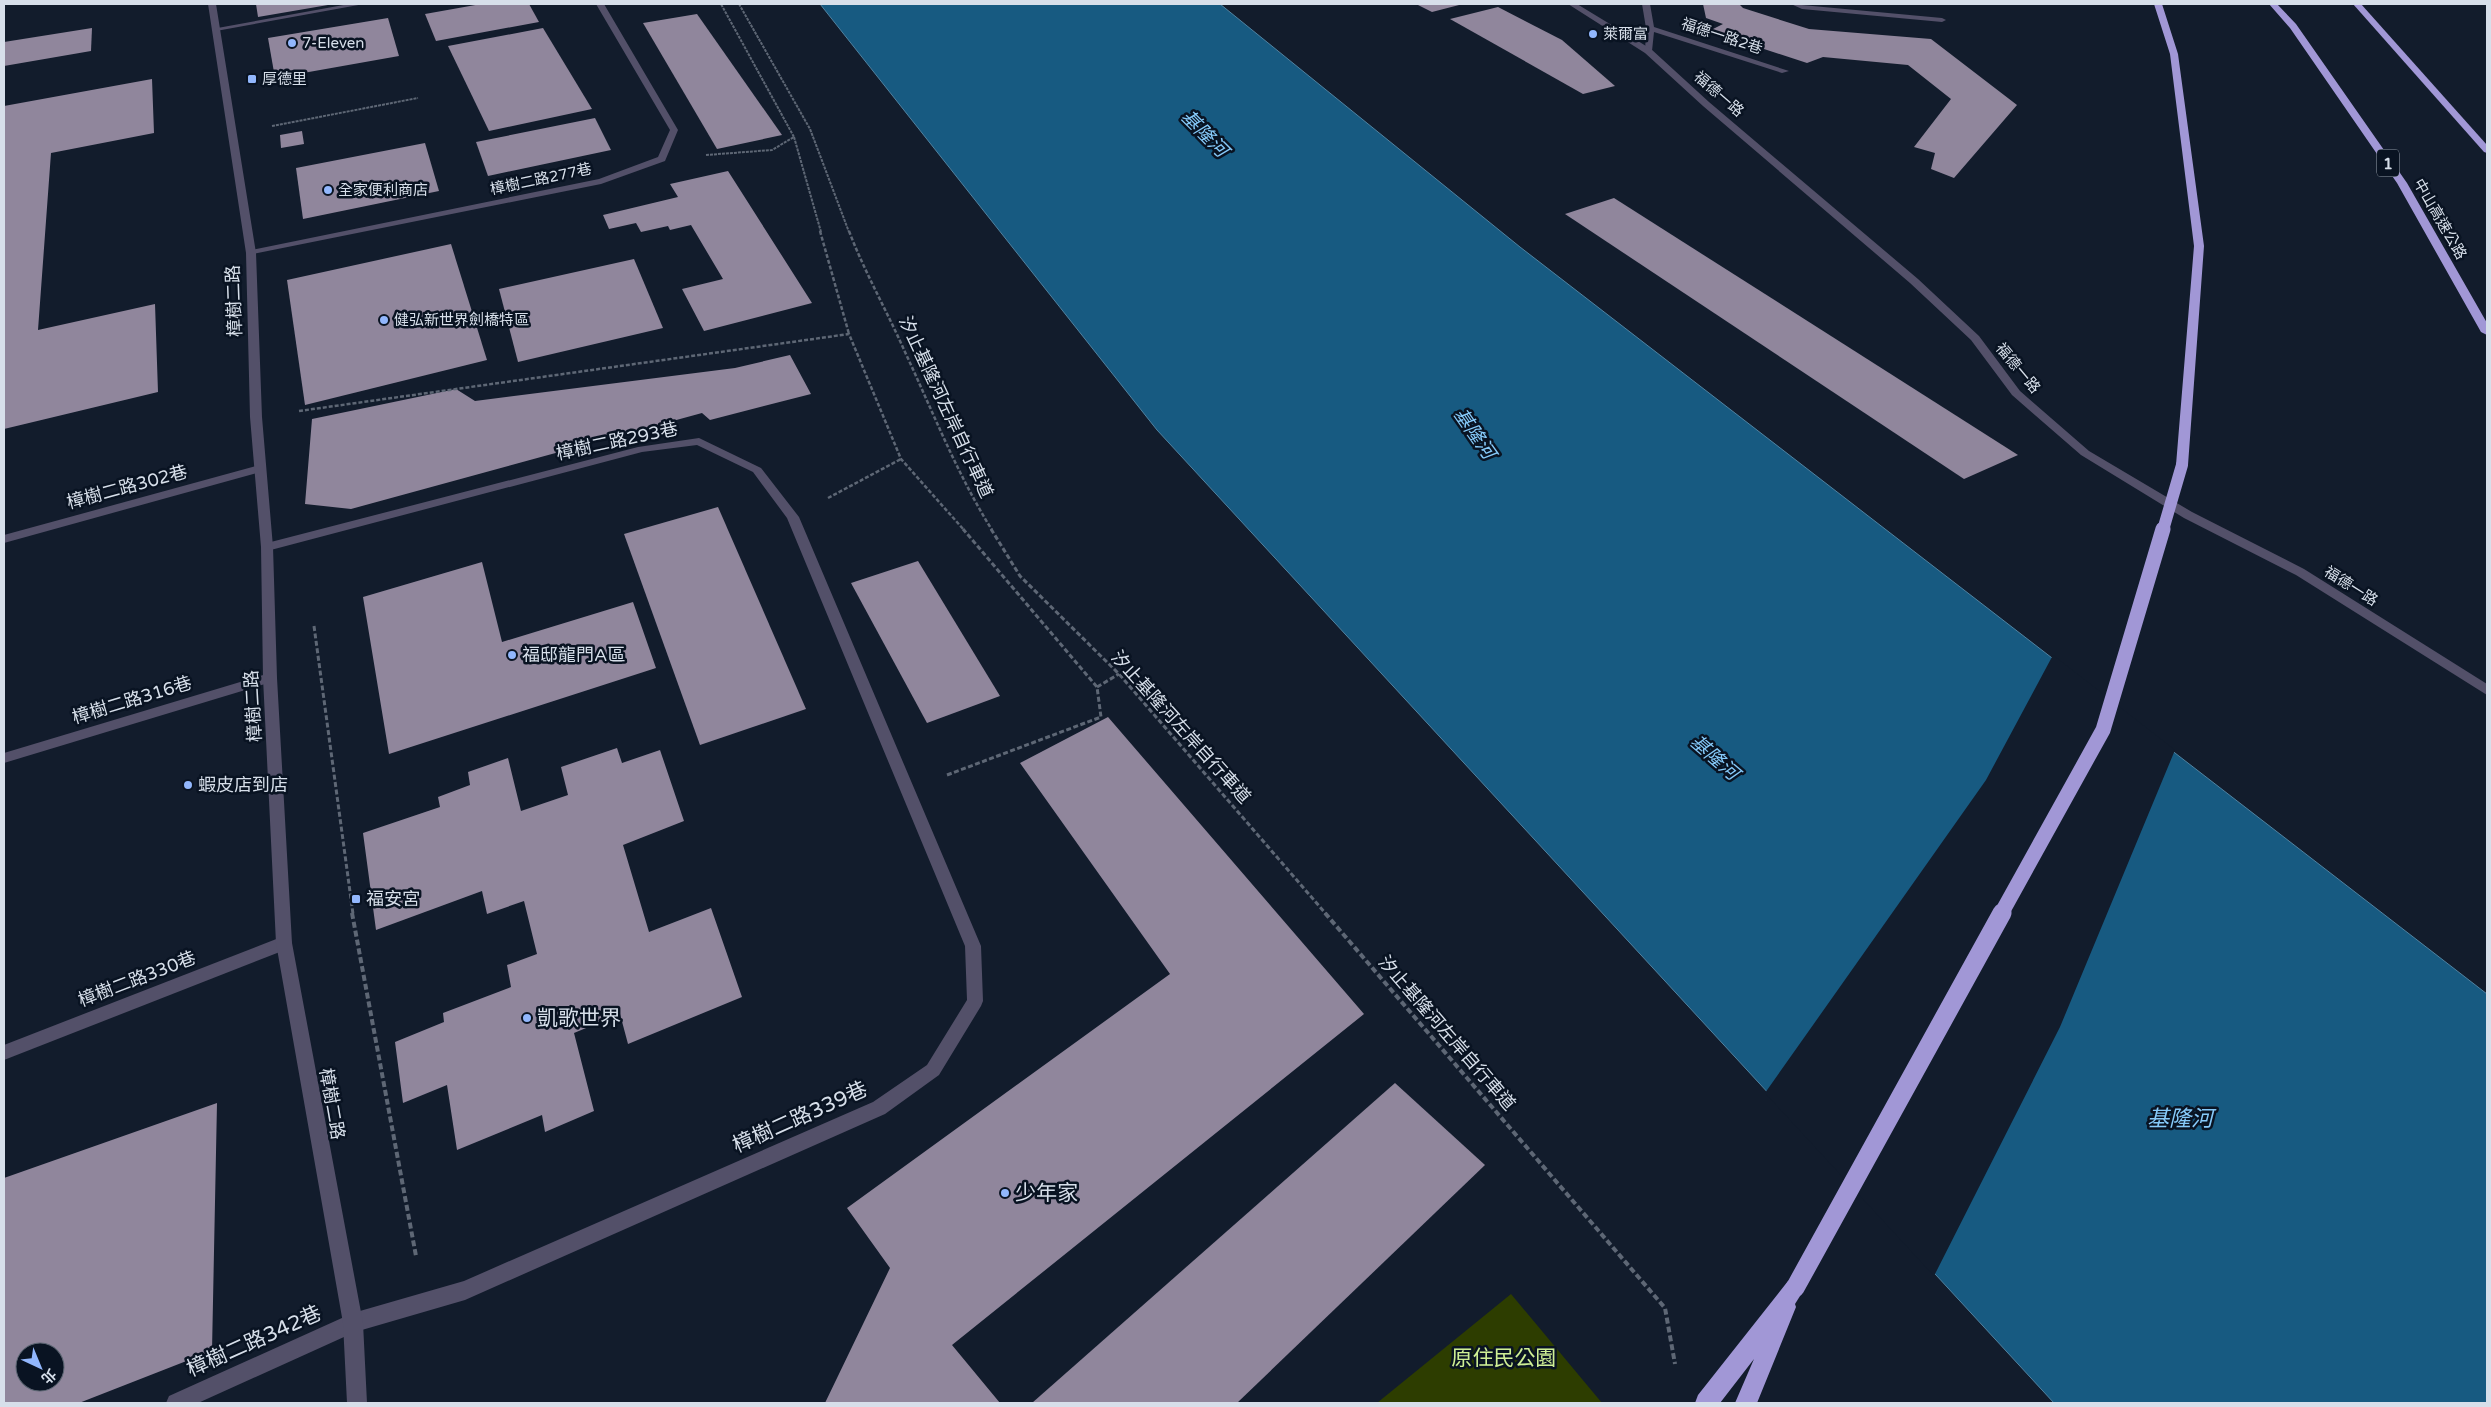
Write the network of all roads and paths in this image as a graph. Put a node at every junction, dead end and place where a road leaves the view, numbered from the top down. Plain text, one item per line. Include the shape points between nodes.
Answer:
1 (212, 4) edge
2 (360, 4) edge
3 (600, 4) edge
4 (720, 4) edge
5 (739, 4) edge
6 (1572, 4) edge
7 (1646, 4) edge
8 (1795, 4) edge
9 (2158, 4) edge
10 (2273, 4) edge
11 (2357, 4) edge
12 (1942, 20) dead end
13 (1650, 28) junction
14 (216, 29) junction
15 (1648, 50) junction
16 (1785, 71) dead end
17 (418, 98) dead end
18 (268, 127) dead end
19 (794, 137) junction
20 (2487, 150) edge
21 (703, 155) dead end
22 (251, 253) junction
23 (2487, 332) edge
24 (849, 334) dead end
25 (901, 459) dead end
26 (260, 469) junction
27 (792, 517) junction
28 (4, 539) edge
29 (267, 548) junction
30 (313, 617) dead end
31 (1119, 674) junction
32 (270, 678) junction
33 (1096, 687) dead end
34 (2487, 690) edge
35 (889, 749) joint
36 (4, 758) edge
37 (284, 943) junction
38 (4, 1052) edge
39 (1795, 1288) junction
40 (424, 1302) junction
41 (353, 1323) junction
42 (1676, 1370) dead end
43 (176, 1403) edge
44 (357, 1403) edge
45 (1706, 1403) edge
46 (1746, 1403) edge

1 - 14 street, 樟樹二路
2 - 14 street
3 - 22 street, 樟樹二路277巷 via 674,130 662,159 601,181
4 - 19 path
5 - 31 path, 汐止基隆河左岸自行車道 via 810,129 862,265 972,499 1020,576
6 - 15 street, 福德一路
7 - 13 street
8 - 12 street
9 - 39 highway, bridge via 2174,54 2199,246 2182,465 2103,730
10 - 23 highway, 中山高速公路 / 1 via 2293,26 2402,183
11 - 20 highway
13 - 15 street
13 - 16 street, 福德一路2巷
14 - 22 street, 樟樹二路
15 - 34 street, 福德一路 via 1706,104 1914,281 1975,338 2016,393 2084,453 2188,515 2300,572
17 - 18 path
19 - 21 path via 772,150
19 - 24 path
22 - 26 street, 樟樹二路
25 - 27 path
26 - 28 street, 樟樹二路302巷
26 - 29 street, 樟樹二路
27 - 29 street, 樟樹二路293巷 via 758,470 699,441 642,449
27 - 35 street, 樟樹二路293巷
29 - 32 street, 樟樹二路
30 - 40 path via 356,940
31 - 33 path
31 - 42 path, 汐止基隆河左岸自行車道 via 1665,1308
32 - 36 street, 樟樹二路316巷
32 - 37 street, 樟樹二路
35 - 40 street, 樟樹二路339巷 via 973,946 975,1001 933,1070 879,1108 465,1290
37 - 38 street, 樟樹二路330巷
37 - 41 street, 樟樹二路
39 - 45 highway
39 - 46 highway
40 - 41 street, 樟樹二路339巷
41 - 43 street, 樟樹二路342巷
41 - 44 street, 樟樹二路

